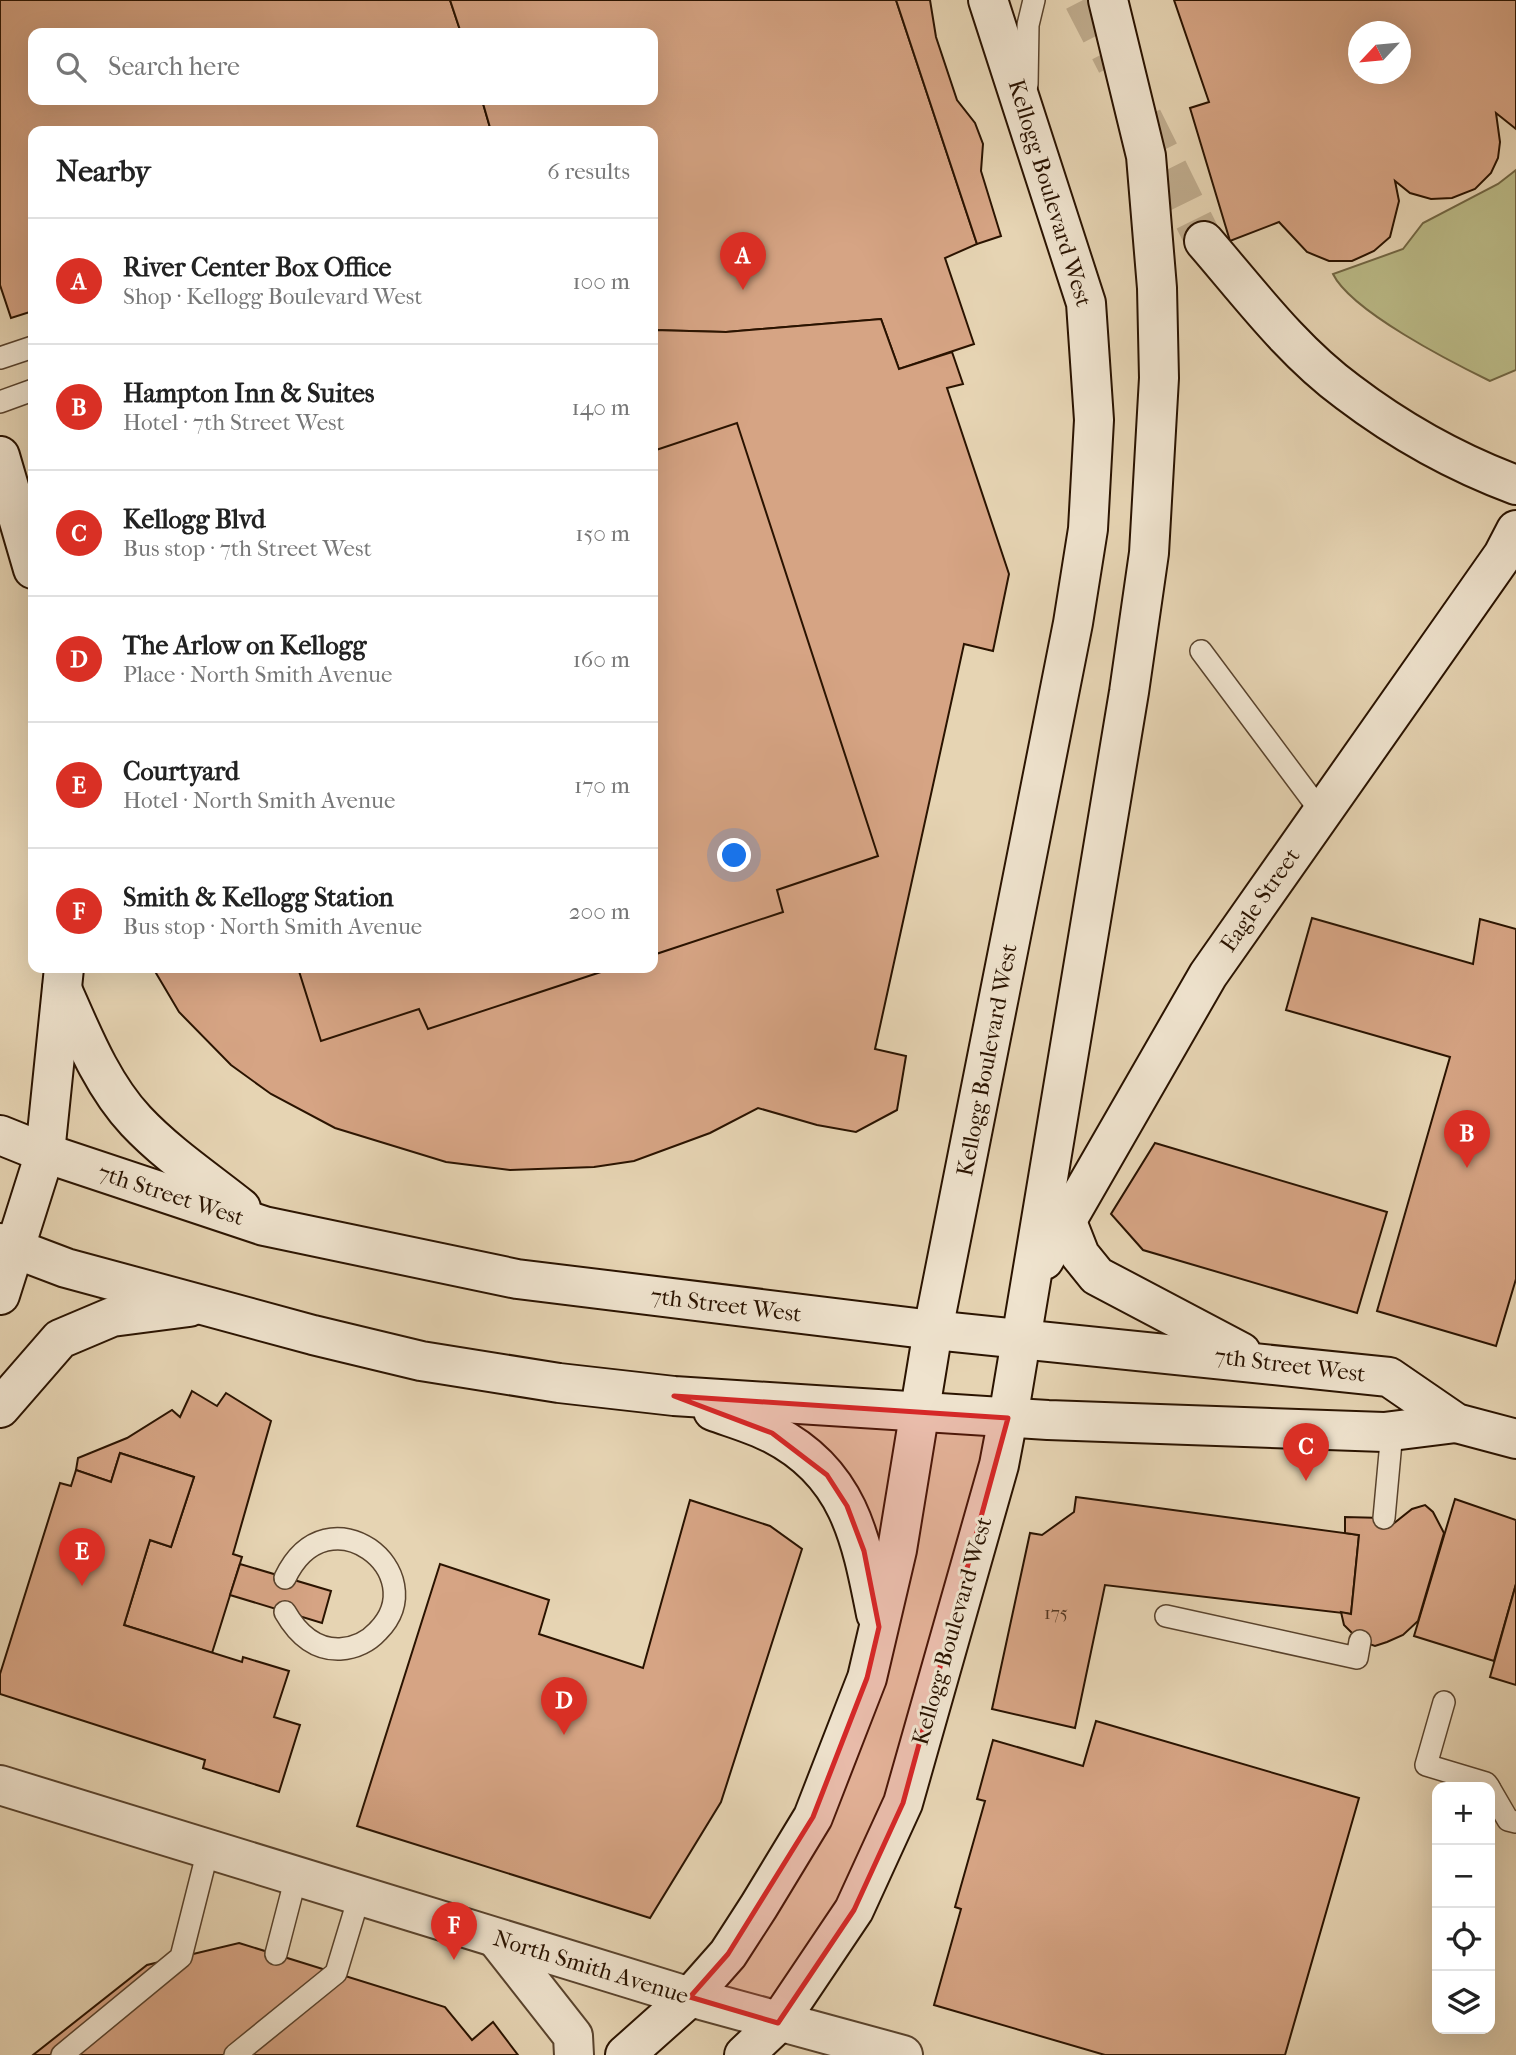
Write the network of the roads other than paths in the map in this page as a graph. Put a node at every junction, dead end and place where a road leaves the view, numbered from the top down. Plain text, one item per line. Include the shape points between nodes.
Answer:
1 (988, 0) edge
2 (1034, 0) edge
3 (1108, 0) edge
4 (1026, 111) junction
5 (1204, 241) tunnel mouth
6 (28, 349) edge
7 (0, 358) edge
8 (28, 392) edge
9 (0, 402) edge
10 (0, 456) edge
11 (1516, 485) edge
12 (1516, 530) edge
13 (28, 552) edge
14 (1201, 651) dead end
15 (1322, 813) junction
16 (63, 978) edge
17 (0, 1135) edge
18 (45, 1153) junction
19 (0, 1168) edge
20 (1049, 1172) junction
21 (1066, 1221) junction
22 (264, 1226) junction
23 (7, 1245) edge
24 (1030, 1287) junction
25 (0, 1295) edge
26 (209, 1304) junction
27 (933, 1330) junction
28 (1021, 1337) junction
29 (1259, 1361) junction
30 (674, 1396) junction
31 (0, 1408) edge
32 (919, 1410) junction
33 (1008, 1418) junction
34 (1456, 1423) junction
35 (1392, 1431) junction
36 (1516, 1439) edge
37 (1384, 1518) dead end
38 (285, 1578) dead end
39 (285, 1612) dead end
40 (1166, 1616) dead end
41 (879, 1627) junction
42 (1360, 1641) dead end
43 (1444, 1702) dead end
44 (1483, 1782) edge
45 (0, 1785) edge
46 (1495, 1798) edge
47 (1516, 1822) edge
48 (208, 1850) junction
49 (296, 1877) junction
50 (359, 1897) junction
51 (496, 1938) junction
52 (276, 1954) dead end
53 (690, 1997) junction
54 (778, 2023) junction
55 (62, 2055) edge
56 (235, 2055) edge
57 (574, 2055) edge
58 (625, 2055) edge
59 (744, 2055) edge
60 (903, 2055) edge

1 - 4 main road, Kellogg Boulevard West
2 - 4 lane via 1028,25
3 - 20 main road, Kellogg Boulevard West via 1146,156 1159,378 1147,565
4 - 27 main road, Kellogg Boulevard West via 1086,303 1094,420 1088,529
5 - 11 main road via 1281,330 1347,392 1476,470
6 - 7 lane
8 - 9 lane
10 - 13 main road
12 - 15 main road, Eagle Street
14 - 15 lane
15 - 21 main road, Eagle Street via 1208,975
16 - 18 main road
16 - 22 main road via 87,1045 135,1119
17 - 18 main road, 7th Street West
18 - 19 main road
18 - 22 main road, 7th Street West
18 - 23 main road
20 - 21 main road
20 - 24 main road, Kellogg Boulevard West
21 - 24 main road, Eagle Street
21 - 29 main road via 1080,1255 1097,1276
22 - 27 main road, 7th Street West via 517,1279
23 - 25 main road
23 - 26 main road, 7th Street West via 66,1268
24 - 28 main road, Kellogg Boulevard West
26 - 30 main road, 7th Street West via 421,1361
26 - 31 main road via 112,1317 60,1339
27 - 28 main road, 7th Street West
27 - 32 main road, Kellogg Boulevard West
28 - 29 main road, 7th Street West
28 - 33 main road, Kellogg Boulevard West
29 - 34 main road, 7th Street West via 1389,1377
30 - 32 main road, 7th Street West
30 - 41 main road via 772,1433 807,1454 827,1475 848,1506 864,1551
32 - 33 main road, 7th Street West
32 - 41 main road, Kellogg Boulevard West via 915,1457
33 - 35 main road, 7th Street West
33 - 54 main road, Kellogg Boulevard West via 999,1465 903,1803 854,1910
34 - 35 main road, 7th Street West
34 - 36 main road, 7th Street West
35 - 37 lane
38 - 39 lane via 307,1547 343,1538 378,1554 394,1588 385,1625 356,1646 322,1647 306,1639
40 - 42 lane via 1357,1658
41 - 53 main road, Kellogg Boulevard West via 867,1678 813,1817 728,1954
43 - 44 lane via 1426,1765
45 - 48 main road, North Smith Avenue
46 - 47 lane via 1508,1820
48 - 49 main road, North Smith Avenue
48 - 55 lane via 181,1957
49 - 50 main road, North Smith Avenue
49 - 52 lane
50 - 51 main road, North Smith Avenue
50 - 56 lane via 336,1973
51 - 53 main road, North Smith Avenue
51 - 57 main road via 573,2036
53 - 54 main road, North Smith Avenue
53 - 58 main road, Kellogg Boulevard West
54 - 59 main road, Kellogg Boulevard West
54 - 60 main road, North Smith Avenue

